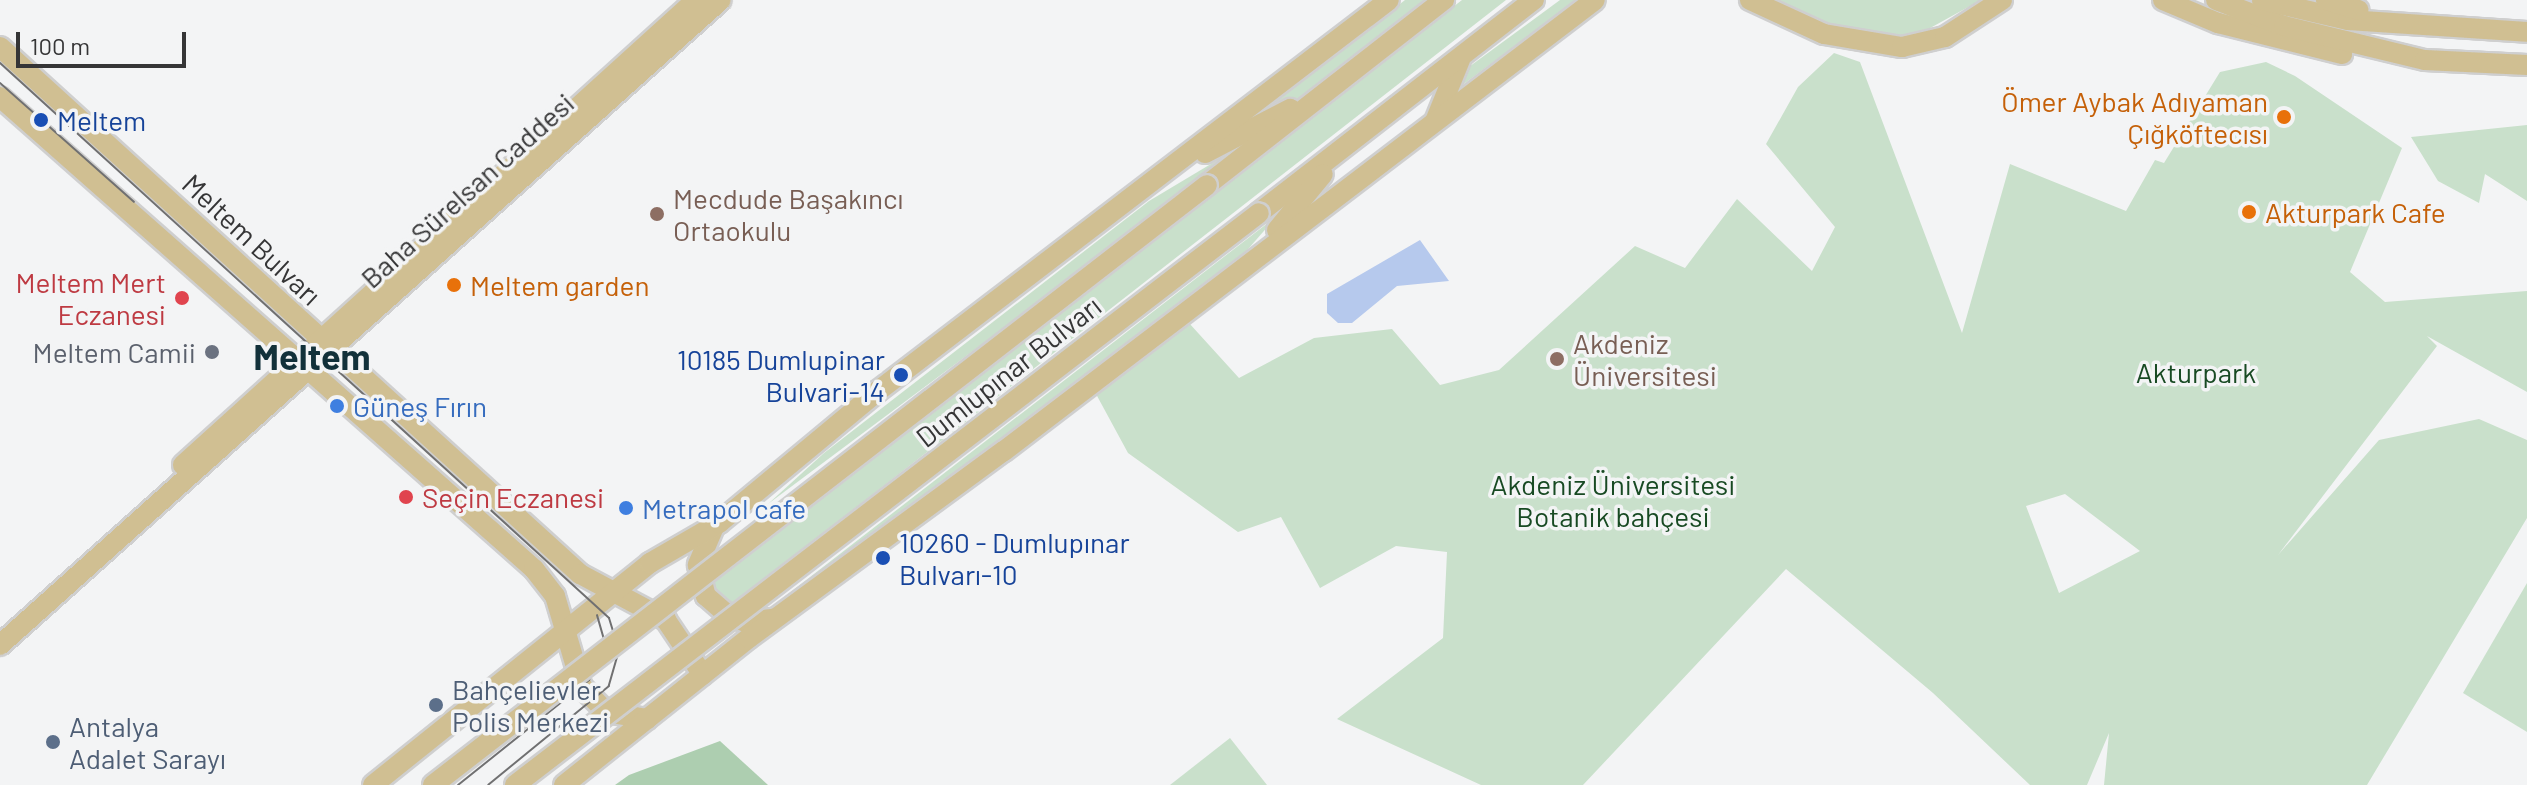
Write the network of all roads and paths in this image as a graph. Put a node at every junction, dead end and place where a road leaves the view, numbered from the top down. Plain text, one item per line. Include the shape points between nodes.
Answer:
1 (696, 0) edge
2 (721, 0) edge
3 (1389, 0) edge
4 (1444, 0) edge
5 (1534, 0) edge
6 (1595, 0) edge
7 (1750, 0) edge
8 (2002, 0) edge
9 (2163, 0) edge
10 (2216, 0) edge
11 (2262, 0) edge
12 (2326, 0) edge
13 (2420, 26) junction
14 (2527, 32) edge
15 (0, 47) edge
16 (1461, 58) junction
17 (2425, 60) junction
18 (2527, 65) edge
19 (1334, 86) junction
20 (0, 97) edge
21 (1436, 119) junction
22 (1348, 145) junction
23 (1155, 179) junction
24 (1252, 261) junction
25 (325, 345) junction
26 (303, 365) junction
27 (719, 523) junction
28 (615, 590) junction
29 (777, 617) junction
30 (567, 631) junction
31 (0, 633) edge
32 (0, 645) edge
33 (703, 675) junction
34 (647, 719) junction
35 (373, 785) edge
36 (433, 785) edge
37 (515, 785) edge
38 (564, 785) edge

1 - 25 main road, Baha Sürelsan Caddesi
2 - 25 main road, Baha Sürelsan Caddesi
3 - 23 main road
4 - 19 main road, Dumlupınar Bulvarı
5 - 16 main road, Dumlupınar Bulvarı
6 - 21 main road
7 - 8 main road via 1824,34 1902,47 1945,37
9 - 17 main road via 2286,42 2369,59
10 - 17 main road via 2284,26
11 - 13 main road via 2348,20
12 - 13 main road
13 - 14 main road
15 - 25 main road, Meltem Bulvarı
16 - 21 main road
16 - 22 main road, Dumlupınar Bulvarı
17 - 18 main road
19 - 23 main road
19 - 36 main road, Dumlupınar Bulvarı, bridge
20 - 26 main road, Meltem Bulvarı
21 - 24 main road
22 - 24 main road
22 - 37 main road, Dumlupınar Bulvarı, bridge
23 - 27 main road via 878,391
24 - 29 main road
25 - 26 main road, Baha Sürelsan Caddesi
25 - 28 main road, Meltem Bulvarı via 580,574
26 - 30 main road, Meltem Bulvarı via 534,569 555,596
26 - 31 main road, Baha Sürelsan Caddesi
26 - 32 main road, Baha Sürelsan Caddesi
27 - 28 main road
27 - 29 main road via 699,557 706,596 717,608 746,622
28 - 30 main road
28 - 33 main road via 666,620
29 - 33 main road
30 - 34 main road via 577,677 595,702 623,719
30 - 35 main road
33 - 34 main road
34 - 38 main road

